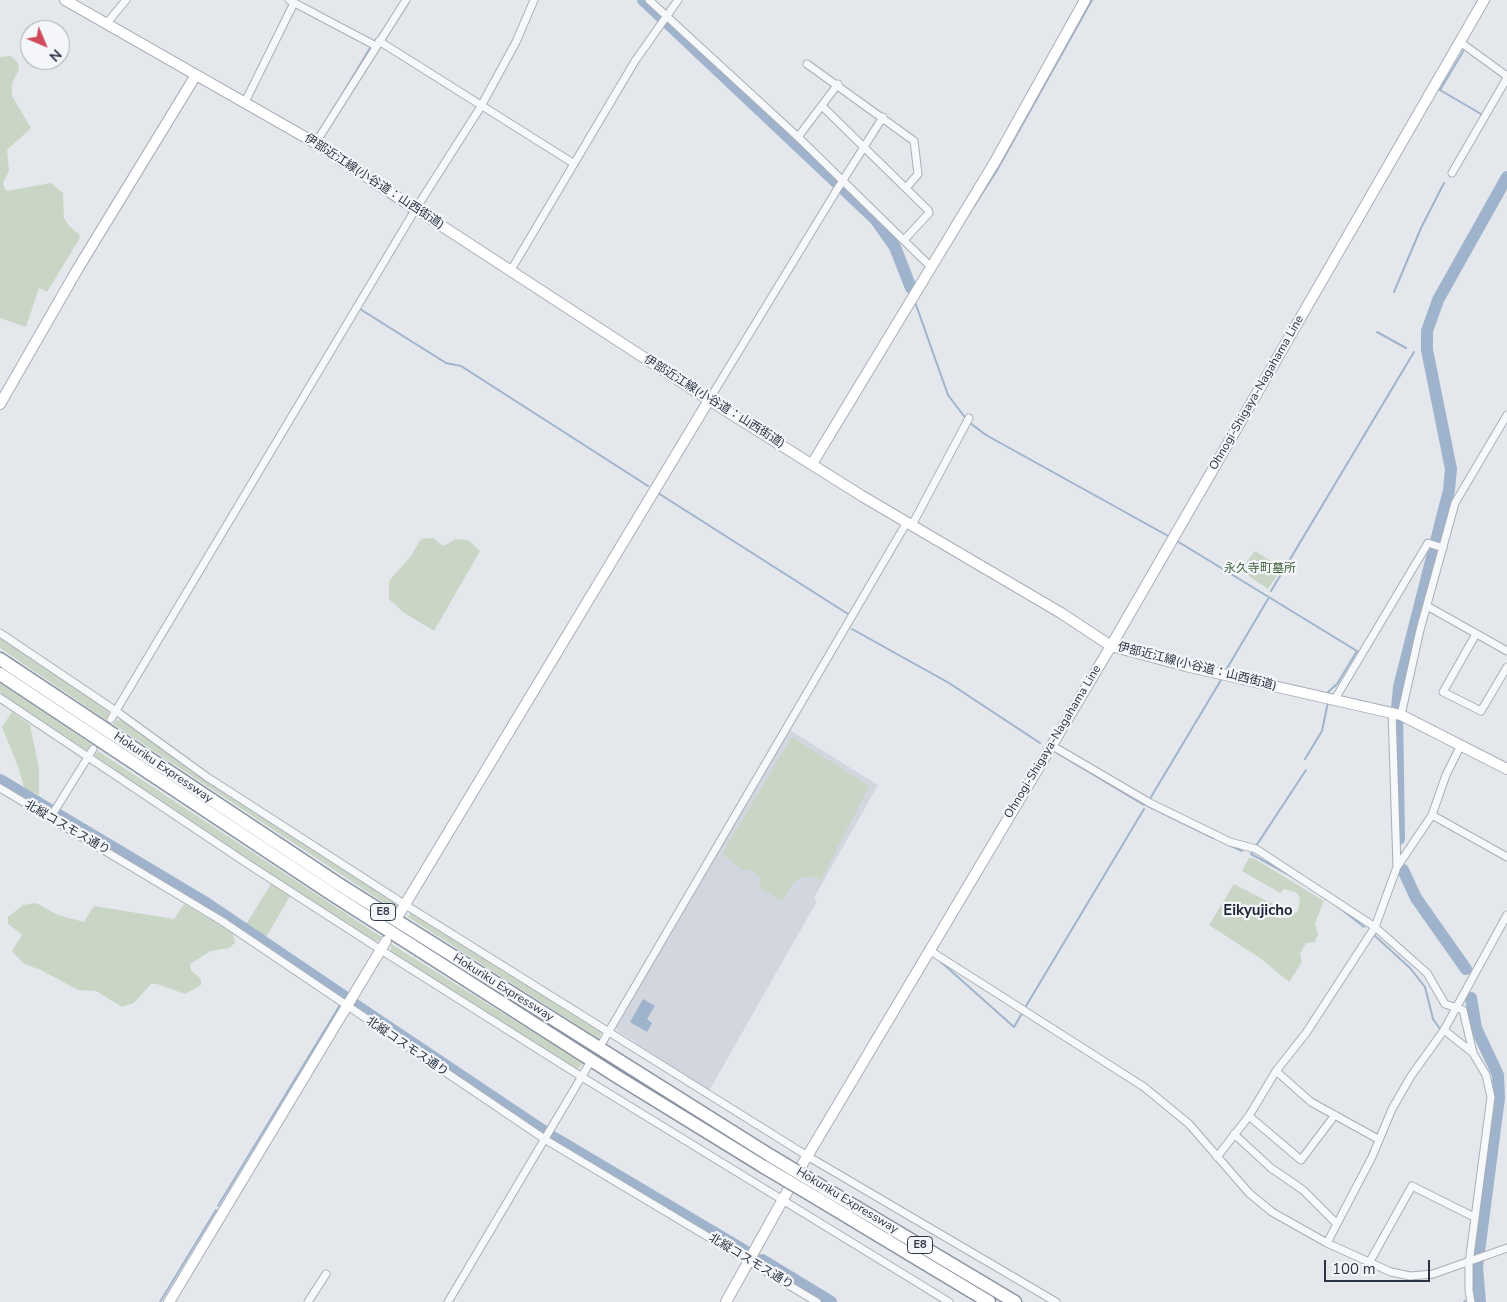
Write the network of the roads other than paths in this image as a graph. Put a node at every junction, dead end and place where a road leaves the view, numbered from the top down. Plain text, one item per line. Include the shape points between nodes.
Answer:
1 (65, 0) edge
2 (126, 0) edge
3 (406, 0) edge
4 (534, 0) edge
5 (649, 0) edge
6 (678, 0) edge
7 (1085, 0) edge
8 (1484, 0) edge
9 (294, 2) edge
10 (666, 20) junction
11 (107, 23) junction
12 (1460, 42) junction
13 (377, 43) junction
14 (807, 64) dead end
15 (196, 75) junction
16 (1507, 77) edge
17 (838, 84) junction
18 (245, 102) junction
19 (482, 105) junction
20 (822, 106) junction
21 (883, 118) junction
22 (798, 137) junction
23 (313, 142) junction
24 (864, 148) junction
25 (573, 163) junction
26 (1452, 173) dead end
27 (840, 185) junction
28 (906, 188) junction
29 (415, 210) junction
30 (904, 240) junction
31 (930, 266) junction
32 (511, 270) junction
33 (709, 400) junction
34 (0, 404) edge
35 (1507, 415) edge
36 (967, 422) dead end
37 (812, 464) junction
38 (909, 523) junction
39 (1443, 548) junction
40 (1427, 606) junction
41 (0, 633) edge
42 (1476, 634) junction
43 (1111, 646) junction
44 (1507, 651) edge
45 (0, 659) edge
46 (1507, 668) edge
47 (0, 674) edge
48 (0, 698) edge
49 (1330, 698) junction
50 (116, 711) junction
51 (1395, 713) junction
52 (111, 719) dead end
53 (1051, 745) junction
54 (1461, 745) junction
55 (92, 749) dead end
56 (87, 757) junction
57 (1507, 769) edge
58 (0, 788) edge
59 (53, 812) dead end
60 (1432, 815) junction
61 (1507, 857) edge
62 (1397, 867) junction
63 (404, 904) junction
64 (1507, 915) edge
65 (398, 916) dead end
66 (1375, 926) junction
67 (384, 946) junction
68 (928, 950) junction
69 (346, 1006) junction
70 (1455, 1008) junction
71 (1444, 1030) junction
72 (609, 1032) junction
73 (602, 1043) dead end
74 (1473, 1053) junction
75 (588, 1066) dead end
76 (1276, 1071) junction
77 (582, 1077) junction
78 (1335, 1115) junction
79 (1249, 1116) junction
80 (1234, 1134) junction
81 (548, 1137) junction
82 (1378, 1139) junction
83 (808, 1156) junction
84 (1217, 1157) junction
85 (768, 1162) junction
86 (821, 1194) junction
87 (781, 1200) junction
88 (1474, 1217) junction
89 (1336, 1223) junction
90 (1327, 1243) junction
91 (1507, 1248) edge
92 (750, 1261) junction
93 (1471, 1262) junction
94 (1370, 1263) junction
95 (326, 1274) dead end
96 (169, 1302) edge
97 (308, 1302) edge
98 (448, 1302) edge
99 (726, 1302) edge
100 (817, 1302) edge
101 (949, 1302) edge
102 (990, 1302) edge
103 (1015, 1302) edge
104 (1056, 1302) edge
105 (1471, 1302) edge

1 - 11 main road, 伊部近江線(小谷道：山西街道)
2 - 11 street
3 - 13 street
4 - 19 street via 516,42
5 - 10 street
6 - 10 street
7 - 31 main road via 996,160
8 - 12 main road, Ohnogi-Shigaya-Nagahama Line
9 - 13 street
9 - 18 street
10 - 22 street
10 - 25 street via 635,61
11 - 15 main road, 伊部近江線(小谷道：山西街道)
12 - 16 street
12 - 43 main road, Ohnogi-Shigaya-Nagahama Line
13 - 19 street
13 - 23 street
14 - 17 street
15 - 18 main road, 伊部近江線(小谷道：山西街道)
15 - 34 main road
16 - 26 street
17 - 20 street
17 - 21 street
18 - 23 main road, 伊部近江線(小谷道：山西街道)
19 - 25 street
19 - 29 street
20 - 22 street
20 - 24 street
21 - 24 street
21 - 28 street via 914,141 918,174
22 - 27 street
23 - 29 main road, 伊部近江線(小谷道：山西街道)
24 - 27 street
24 - 28 street
25 - 32 street
27 - 30 street
27 - 33 street
28 - 30 street via 928,213
29 - 32 main road, 伊部近江線(小谷道：山西街道)
29 - 50 street
30 - 31 street
31 - 37 main road
32 - 33 main road, 伊部近江線(小谷道：山西街道)
33 - 37 main road, 伊部近江線(小谷道：山西街道)
33 - 63 main road
35 - 39 street via 1455,503
36 - 38 street
37 - 38 main road, 伊部近江線(小谷道：山西街道)
38 - 43 main road, 伊部近江線(小谷道：山西街道)
38 - 72 street
39 - 40 street
39 - 49 street via 1428,543
40 - 42 street
40 - 51 street
41 - 50 street
42 - 44 street
42 - 46 street via 1443,692 1481,711
43 - 49 main road, 伊部近江線(小谷道：山西街道)
43 - 53 main road, Ohnogi-Shigaya-Nagahama Line
45 - 85 highway, Hokuriku Expressway / E8
47 - 85 highway, Hokuriku Expressway / E8 via 330,893 616,1076
48 - 56 street
49 - 51 main road, 伊部近江線(小谷道：山西街道)
50 - 52 street
50 - 63 street via 207,777
51 - 54 main road, 伊部近江線(小谷道：山西街道)
51 - 62 street
53 - 66 street via 1150,803 1230,842 1254,849
53 - 68 main road, Ohnogi-Shigaya-Nagahama Line
54 - 57 main road, 伊部近江線(小谷道：山西街道)
54 - 60 street
55 - 56 street
56 - 59 street
56 - 67 street
58 - 69 street, 北縦コスモス通り via 222,921
60 - 61 street
60 - 62 street
62 - 66 street
63 - 65 main road
63 - 72 street
64 - 70 street
66 - 70 street via 1427,973 1445,1004
66 - 76 street via 1306,1032
67 - 69 main road
67 - 77 street
68 - 83 main road, Ohnogi-Shigaya-Nagahama Line
68 - 84 street via 1144,1087 1189,1124
69 - 81 street, 北縦コスモス通り
69 - 96 main road
70 - 71 street
70 - 74 street via 1463,1010
71 - 74 street
71 - 82 street via 1411,1076
72 - 73 street
72 - 83 street
74 - 88 street via 1486,1075 1491,1097
75 - 77 street
76 - 78 street via 1311,1102
76 - 79 street
77 - 81 street
77 - 87 street
78 - 79 street via 1301,1160
78 - 82 street
79 - 80 street
80 - 84 street
80 - 89 street via 1271,1168 1303,1190
81 - 92 street, 北縦コスモス通り
81 - 98 street
82 - 89 street via 1361,1180
83 - 87 main road, Ohnogi-Shigaya-Nagahama Line
83 - 104 street
84 - 90 street via 1249,1193 1272,1212
85 - 86 highway, Hokuriku Expressway / E8, bridge
86 - 102 highway, Hokuriku Expressway / E8
86 - 103 highway, Hokuriku Expressway / E8
87 - 92 main road, Ohnogi-Shigaya-Nagahama Line
87 - 101 street
88 - 93 street
88 - 94 street via 1412,1186
89 - 90 street
90 - 94 street
91 - 93 street
92 - 99 main road, Ohnogi-Shigaya-Nagahama Line
92 - 100 street, 北縦コスモス通り
93 - 94 street via 1433,1274 1410,1276
93 - 105 street
95 - 97 street

